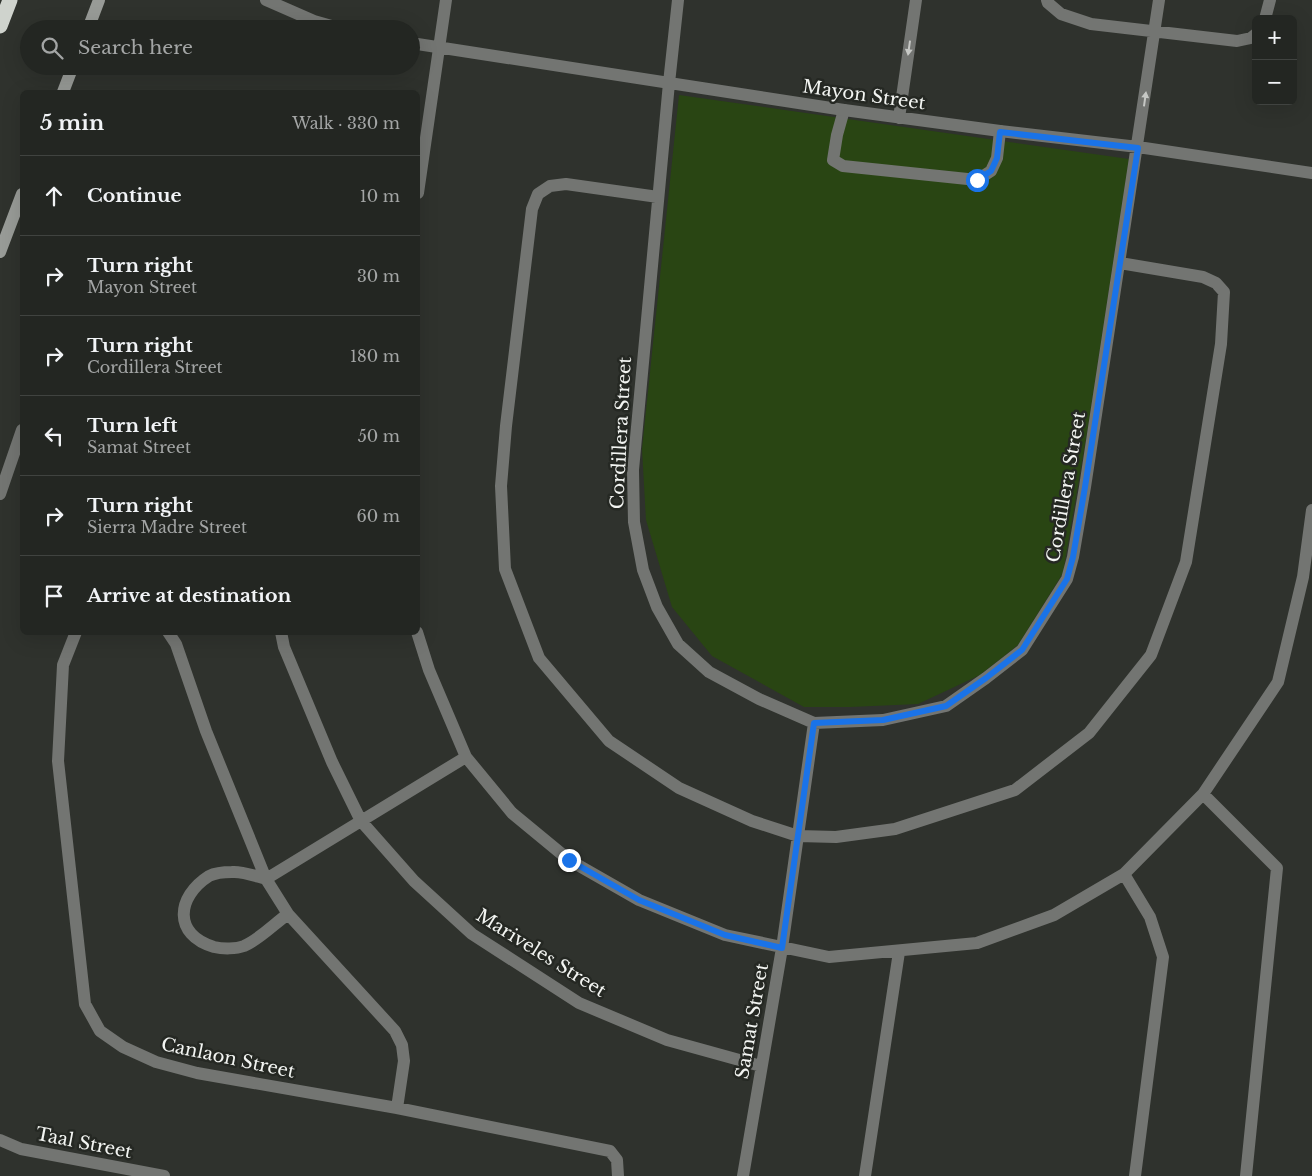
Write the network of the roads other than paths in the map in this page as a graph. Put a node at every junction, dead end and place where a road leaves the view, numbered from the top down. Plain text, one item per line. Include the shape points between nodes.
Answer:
1 (10, 0) edge
2 (99, 0) edge
3 (266, 0) edge
4 (446, 0) edge
5 (678, 0) edge
6 (916, 0) edge
7 (1047, 0) edge
8 (1159, 0) edge
9 (1270, 0) edge
10 (1266, 15) edge
11 (91, 20) edge
12 (314, 20) edge
13 (0, 26) edge
14 (1154, 31) junction
15 (1252, 37) edge
16 (420, 45) edge
17 (440, 48) junction
18 (70, 75) edge
19 (669, 84) junction
20 (64, 90) edge
21 (844, 110) junction
22 (899, 118) junction
23 (1000, 132) junction
24 (1138, 148) junction
25 (420, 165) edge
26 (1312, 173) edge
27 (658, 197) junction
28 (20, 199) edge
29 (0, 252) edge
30 (1120, 263) junction
31 (20, 436) edge
32 (0, 494) edge
33 (1312, 510) edge
34 (75, 635) edge
35 (170, 635) edge
36 (282, 635) edge
37 (418, 635) edge
38 (814, 723) junction
39 (466, 757) junction
40 (1203, 794) junction
41 (361, 821) junction
42 (798, 836) junction
43 (1124, 874) junction
44 (266, 879) junction
45 (288, 914) junction
46 (782, 948) junction
47 (899, 952) junction
48 (761, 1066) junction
49 (397, 1108) junction
50 (0, 1140) edge
51 (164, 1176) edge
52 (618, 1176) edge
53 (743, 1176) edge
54 (865, 1176) edge
55 (1135, 1176) edge
56 (1246, 1176) edge

1 - 13 highway
2 - 11 main road
3 - 12 street
4 - 17 street
5 - 19 street, Cordillera Street
6 -> 22 street
7 - 14 street via 1061,14 1091,24
8 - 14 street, Cordillera Street
9 - 10 street
14 - 15 street via 1237,41
24 -> 14 street, Cordillera Street
16 - 17 street, Mayon Street
17 - 19 street, Mayon Street
17 - 25 street
18 - 20 main road
19 - 21 street, Mayon Street
19 - 27 street, Cordillera Street
21 - 22 street, Mayon Street
21 - 23 street via 833,160 843,166 977,180 991,171 997,158
22 - 23 street, Mayon Street
23 - 24 street, Mayon Street
24 - 26 street, Mayon Street
24 - 30 street, Cordillera Street
27 - 38 street, Cordillera Street via 633,470 634,522 643,570 657,607 678,644 709,672
27 - 42 street via 566,184 550,186 538,194 532,208 501,486 504,569 539,658 609,740 679,788 752,821
28 - 29 main road
30 - 38 street, Cordillera Street via 1073,557 1067,579 1048,611 1022,650 946,706 883,720
30 - 42 street via 1203,277 1216,283 1224,292 1221,344 1186,562 1151,655 1089,733 1015,790 895,829 836,838
31 - 32 street
33 - 40 street via 1303,577 1278,682
34 - 49 street, Canlaon Street via 63,665 58,761 85,1004 100,1031 123,1047 156,1062 197,1073
35 - 44 street
36 - 41 street, Mariveles Street via 284,647 328,753
37 - 39 street via 429,670
38 - 42 street, Samat Street
39 - 41 street
39 - 46 street via 512,813 569,860 639,900 725,935
40 - 43 street
40 - 56 street via 1277,868
41 - 44 street
41 - 48 street, Mariveles Street via 414,882 472,934 579,1003 667,1040
42 - 46 street, Samat Street
43 - 47 street via 1054,915 977,943
43 - 55 street via 1150,917 1163,957
44 - 45 street
44 - 45 street via 234,872 211,875 184,903 183,919 188,930 200,943 222,949 244,946
45 - 49 street via 395,1031 402,1045 404,1061
46 - 47 street via 829,957
46 - 48 street, Samat Street
47 - 54 street
48 - 53 street, Samat Street
49 - 52 street, Canlaon Street via 610,1151 617,1160
50 - 51 street, Taal Street via 21,1148

